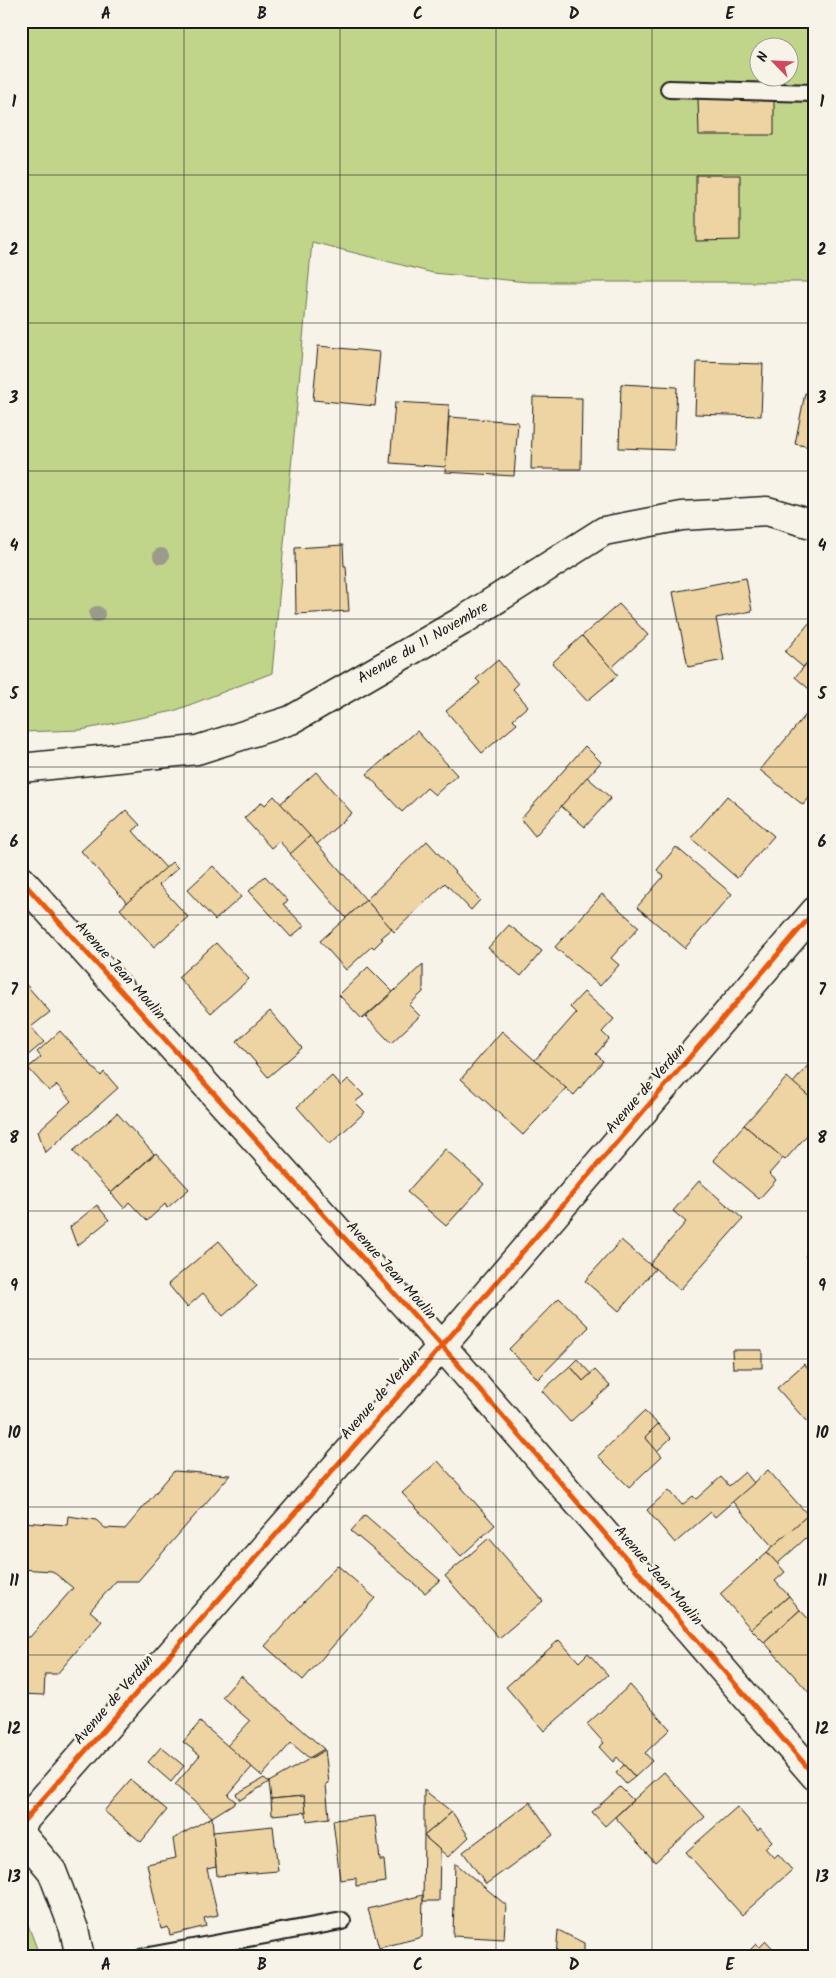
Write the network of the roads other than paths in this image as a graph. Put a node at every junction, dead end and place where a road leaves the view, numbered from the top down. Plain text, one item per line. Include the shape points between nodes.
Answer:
1 (669, 89) dead end
2 (815, 93) edge
3 (815, 525) edge
4 (21, 768) edge
5 (21, 880) edge
6 (815, 911) edge
7 (442, 1346) junction
8 (815, 1776) edge
9 (21, 1824) edge
10 (21, 1834) edge
11 (342, 1921) dead end
12 (80, 1957) edge
13 (143, 1957) edge

1 - 2 lane
3 - 4 street, Avenue du 11 Novembre via 767,511 682,516 604,531 462,621 291,720 197,750
5 - 7 street, Avenue Jean Moulin
6 - 7 street, Avenue de Verdun
7 - 8 street, Avenue Jean Moulin
7 - 9 street, Avenue de Verdun
10 - 12 street via 52,1871 74,1929
11 - 13 lane

